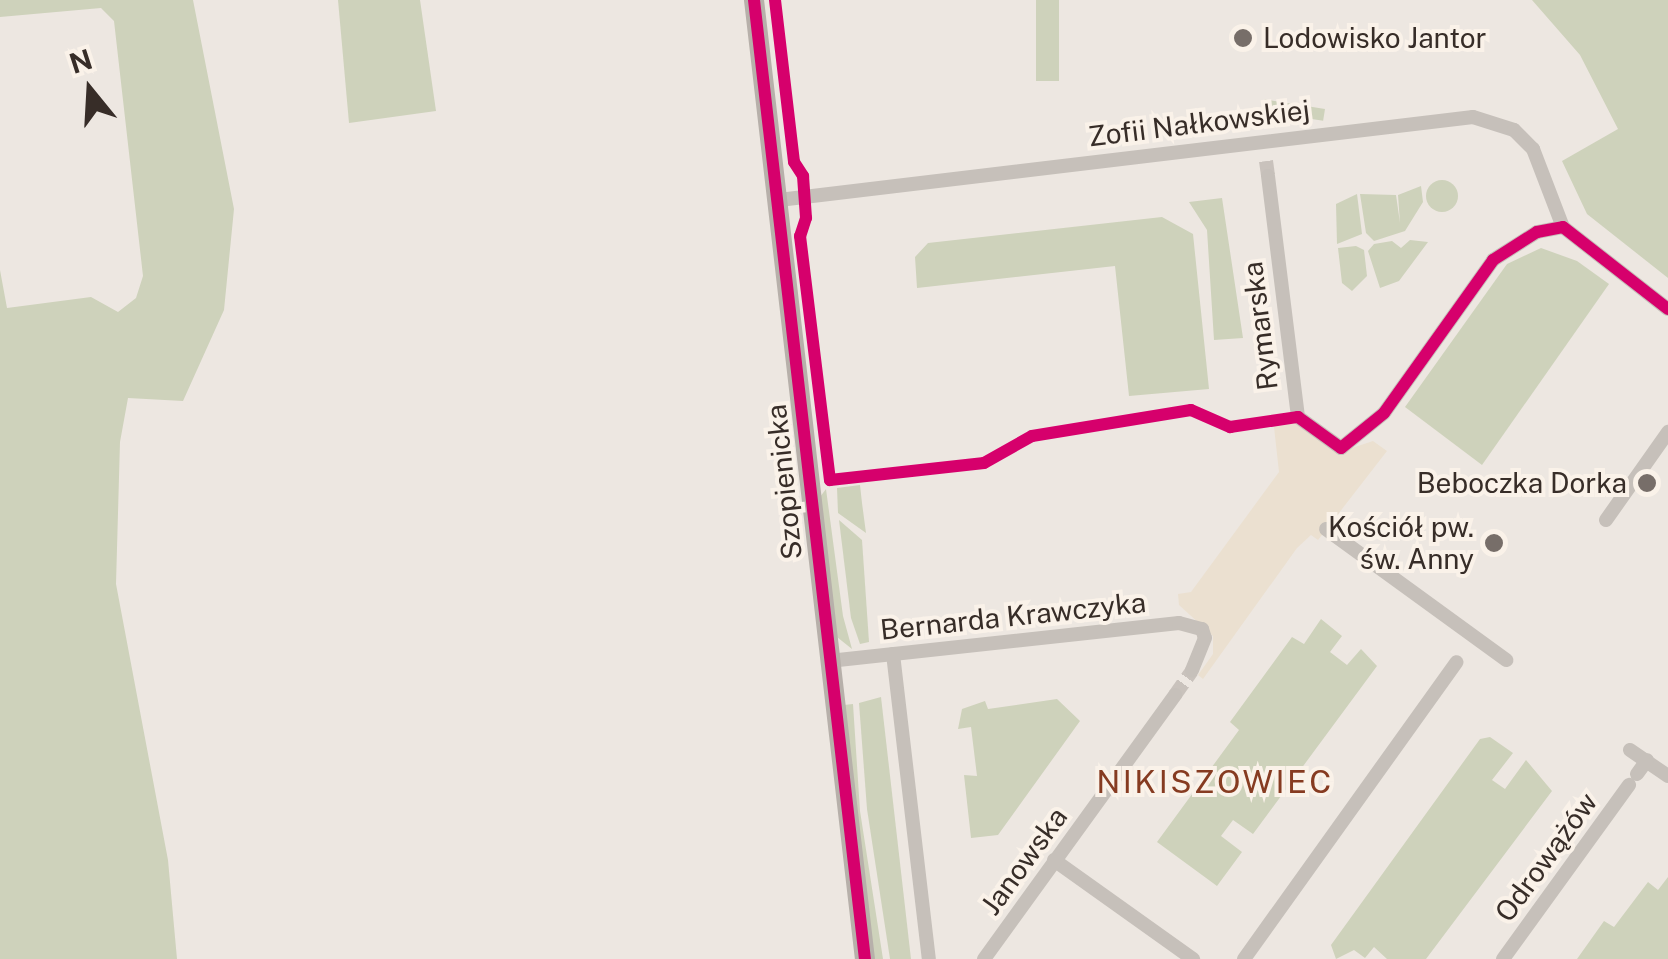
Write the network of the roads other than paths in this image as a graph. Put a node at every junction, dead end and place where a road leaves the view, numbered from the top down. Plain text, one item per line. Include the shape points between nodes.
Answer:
1 (754, 0) edge
2 (1264, 142) junction
3 (779, 200) junction
4 (1563, 226) junction
5 (1668, 308) edge
6 (1668, 432) edge
7 (1606, 520) dead end
8 (1326, 530) dead end
9 (1476, 639) junction
10 (892, 654) junction
11 (1506, 660) dead end
12 (829, 661) junction
13 (1192, 670) tunnel mouth
14 (1175, 694) tunnel mouth
15 (1630, 750) dead end
16 (1647, 760) junction
17 (1668, 776) edge
18 (1054, 860) junction
19 (864, 959) edge
20 (930, 959) edge
21 (984, 959) edge
22 (1193, 959) edge
23 (1244, 959) edge
24 (1503, 959) edge

1 - 3 street, Szopienicka
2 - 3 street, Zofii Nałkowskiej
2 - 4 street, Zofii Nałkowskiej via 1472,117 1496,122 1514,130 1540,159
2 - 4 street, Rymarska via 1298,417 1341,448 1384,413 1493,260 1537,232
3 - 12 street, Szopienicka
4 - 5 street
6 - 7 street
8 - 9 street
9 - 11 street
9 - 23 street
10 - 12 street, Bernarda Krawczyka
10 - 13 street, Bernarda Krawczyka via 1166,624 1202,628 1204,647
10 - 20 street
12 - 19 street, Szopienicka
14 - 18 street, Janowska
15 - 16 street
16 - 17 street
16 - 24 street, Odrowążów
18 - 21 street, Janowska
18 - 22 street

